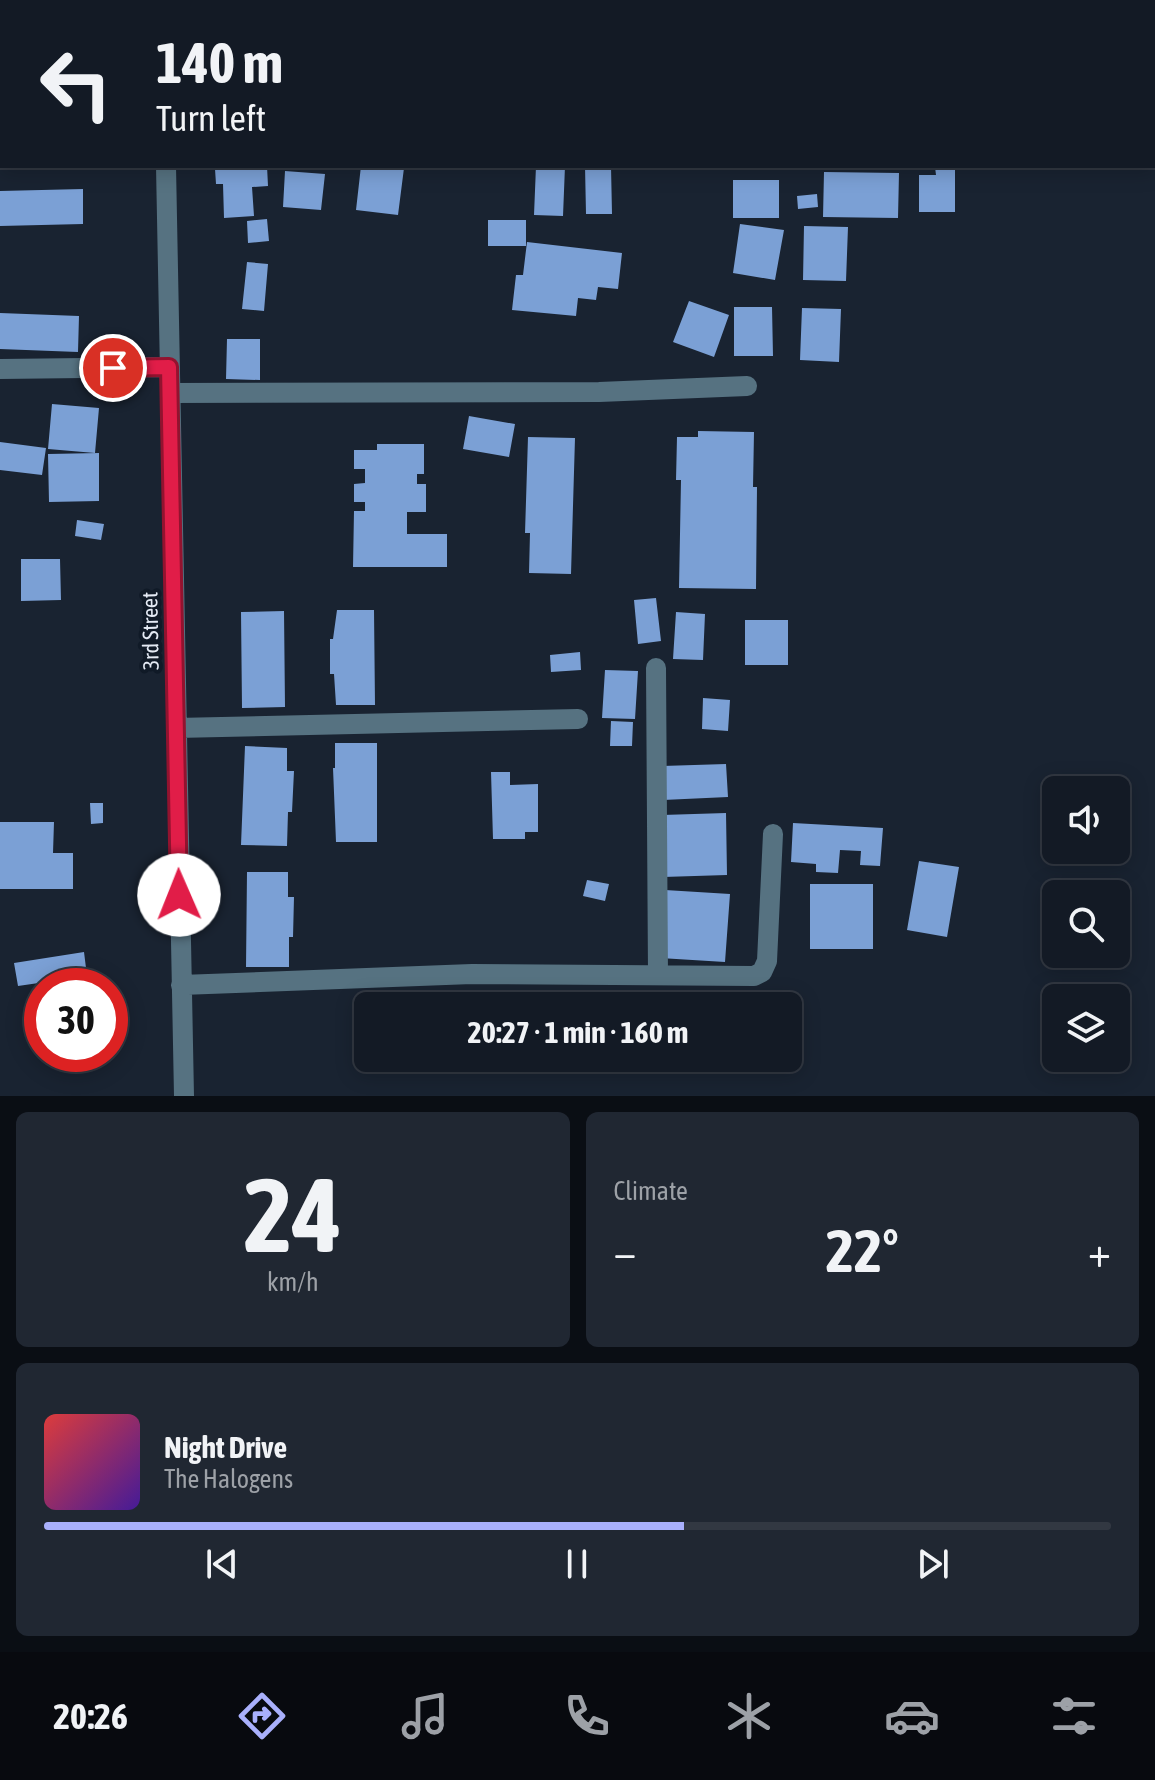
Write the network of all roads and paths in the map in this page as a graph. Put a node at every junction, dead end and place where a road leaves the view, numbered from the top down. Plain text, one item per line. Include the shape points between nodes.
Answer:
1 (166, 168) edge
2 (169, 367) junction
3 (0, 369) edge
4 (747, 386) dead end
5 (170, 393) junction
6 (656, 668) dead end
7 (578, 719) dead end
8 (176, 728) junction
9 (773, 834) dead end
10 (658, 975) junction
11 (181, 985) junction
12 (184, 1096) edge

1 - 2 street, 3rd Street
2 - 3 street
2 - 5 street, 3rd Street
4 - 5 street via 599,392
5 - 8 street, 3rd Street
6 - 10 street
7 - 8 street
8 - 11 street, 3rd Street
9 - 10 street via 767,961 762,972
10 - 11 street via 472,974
11 - 12 street, 3rd Street

